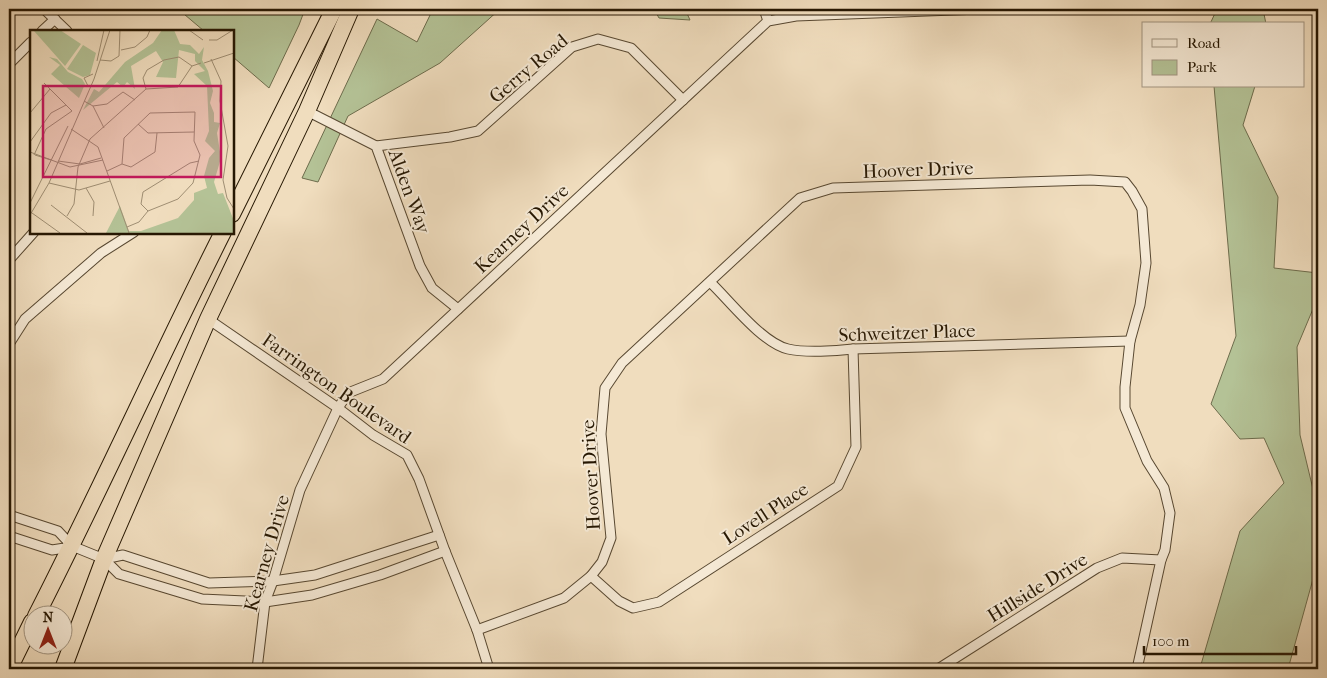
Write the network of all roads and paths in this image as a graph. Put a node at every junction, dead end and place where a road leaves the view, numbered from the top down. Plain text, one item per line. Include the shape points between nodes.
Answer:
1 (44, 9) edge
2 (334, 9) edge
3 (352, 9) edge
4 (764, 9) edge
5 (980, 9) edge
6 (54, 19) junction
7 (768, 21) junction
8 (43, 30) edge
9 (66, 30) edge
10 (30, 43) edge
11 (9, 64) edge
12 (684, 100) junction
13 (307, 111) junction
14 (376, 146) junction
15 (234, 210) edge
16 (32, 234) edge
17 (131, 234) edge
18 (222, 234) edge
19 (9, 260) edge
20 (710, 282) junction
21 (458, 309) junction
22 (208, 318) junction
23 (1130, 341) junction
24 (9, 344) edge
25 (853, 349) junction
26 (338, 408) junction
27 (9, 515) edge
28 (439, 535) junction
29 (9, 536) edge
30 (72, 546) junction
31 (445, 551) junction
32 (104, 559) junction
33 (1161, 560) junction
34 (591, 576) junction
35 (273, 581) junction
36 (265, 602) junction
37 (41, 606) edge
38 (478, 630) junction
39 (22, 642) edge
40 (9, 669) edge
41 (63, 669) edge
42 (257, 669) edge
43 (489, 669) edge
44 (938, 669) edge
45 (1137, 669) edge

1 - 6 street
2 - 15 highway
3 - 13 highway
4 - 7 street
5 - 7 street via 796,16
6 - 8 street
6 - 9 street
7 - 12 street, Kearney Drive
10 - 11 street
12 - 14 street, Gerry Road via 631,48 598,39 572,47 478,131
12 - 21 street, Kearney Drive
13 - 14 street, Alden Way
13 - 22 highway
14 - 21 street, Alden Way via 420,266 432,288
16 - 19 street
17 - 24 street via 101,253 25,319
18 - 30 highway
20 - 23 street, Hoover Drive via 800,198 833,188 1090,180 1125,182 1142,210 1146,263
20 - 25 street, Schweitzer Place via 763,336 787,349
20 - 34 street, Hoover Drive via 622,363 604,388 601,434 611,538 602,562
21 - 26 street, Kearney Drive via 383,379 348,393
22 - 26 street, Farrington Boulevard
22 - 32 highway
23 - 25 street, Schweitzer Place
23 - 33 street, Hoover Drive via 1126,408 1147,461 1164,488 1170,512
25 - 34 street, Lovell Place via 856,446 838,486 659,602 633,608 618,601
26 - 28 street, Farrington Boulevard via 407,456
26 - 35 street, Kearney Drive via 300,490
27 - 30 street via 58,531
28 - 31 street, Farrington Boulevard
28 - 35 street via 315,575
29 - 30 street via 52,550
30 - 32 street
30 - 37 highway
31 - 36 street via 312,595
31 - 38 street, Farrington Boulevard
32 - 35 street via 123,555 209,584
32 - 36 street via 119,574 202,599
32 - 41 highway
33 - 44 street, Hillside Drive via 1122,558 1097,568
33 - 45 street, Hoover Drive
34 - 38 street, Hoover Drive via 564,598
35 - 36 street, Kearney Drive
36 - 42 street, Kearney Drive
38 - 43 street, Farrington Boulevard
39 - 40 highway

